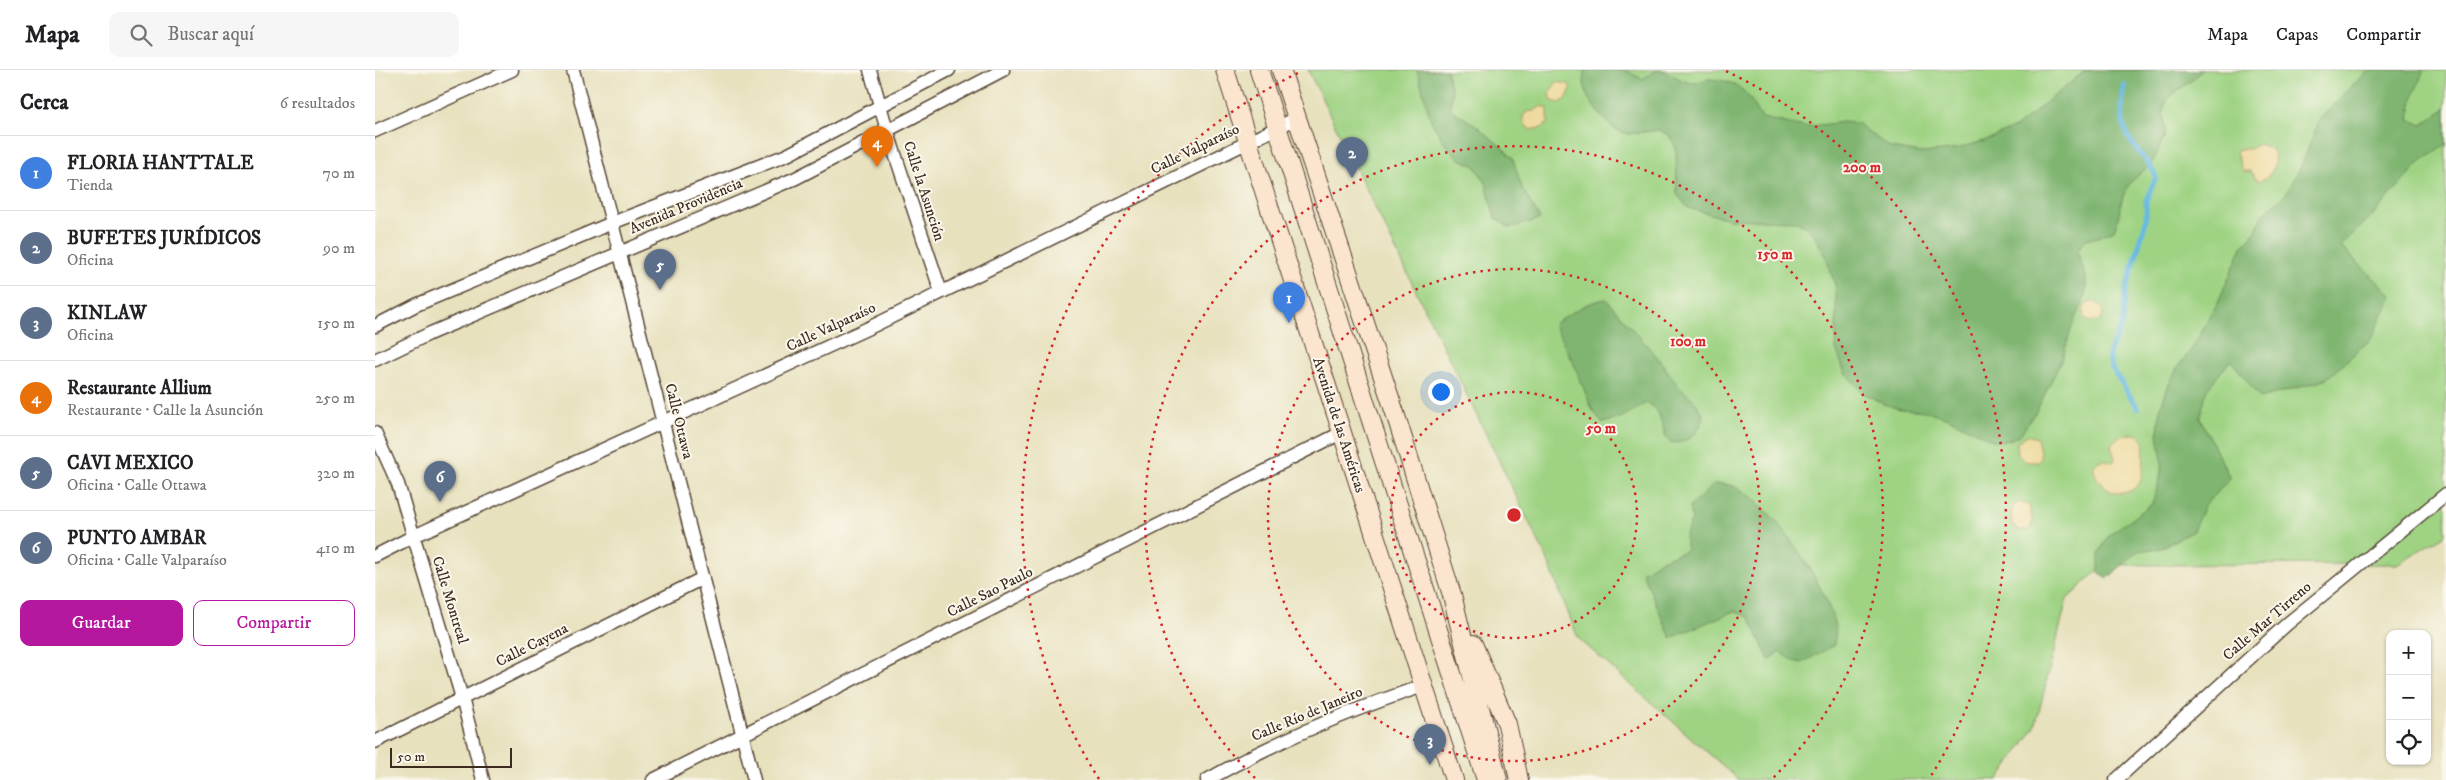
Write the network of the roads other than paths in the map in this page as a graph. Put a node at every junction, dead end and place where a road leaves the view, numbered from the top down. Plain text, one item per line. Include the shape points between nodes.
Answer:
1 (512, 70) edge
2 (573, 70) edge
3 (870, 70) edge
4 (949, 70) edge
5 (1003, 70) edge
6 (1225, 70) edge
7 (1259, 70) edge
8 (1281, 70) edge
9 (880, 106) junction
10 (1297, 118) junction
11 (1278, 128) junction
12 (887, 130) junction
13 (375, 132) edge
14 (1248, 141) junction
15 (612, 223) junction
16 (619, 252) junction
17 (941, 292) junction
18 (375, 326) edge
19 (375, 360) edge
20 (663, 421) junction
21 (375, 433) edge
22 (1341, 433) junction
23 (2446, 494) edge
24 (413, 536) junction
25 (375, 556) edge
26 (703, 578) junction
27 (1452, 595) junction
28 (1423, 686) junction
29 (462, 698) junction
30 (743, 736) junction
31 (375, 742) edge
32 (1220, 776) edge
33 (483, 780) edge
34 (653, 780) edge
35 (754, 780) edge
36 (1207, 780) edge
37 (1454, 780) edge
38 (1486, 780) edge
39 (1498, 780) edge
40 (1519, 780) edge
41 (2116, 780) edge

1 - 13 street
2 - 15 street, Calle Ottawa
3 - 9 street, Calle la Asunción
4 - 9 street, Avenida Providencia
5 - 12 street, Avenida Providencia
6 - 14 main road, Avenida de las Américas
7 - 11 main road
8 - 10 main road
9 - 12 street, Calle la Asunción
9 - 15 street, Avenida Providencia via 787,155
10 - 11 street, Calle Valparaíso
10 - 27 main road
11 - 14 street, Calle Valparaíso
11 - 38 main road
12 - 16 street, Avenida Providencia via 796,178
12 - 17 street, Calle la Asunción
14 - 17 street, Calle Valparaíso
14 - 22 main road, Avenida de las Américas
15 - 16 street, Calle Ottawa
15 - 18 street, Avenida Providencia via 416,305
16 - 19 street, Avenida Providencia
16 - 20 street, Calle Ottawa
17 - 20 street, Calle Valparaíso
20 - 24 street, Calle Valparaíso
20 - 26 street, Calle Ottawa
21 - 24 street, Calle Montreal via 398,484
22 - 28 main road, Avenida de las Américas
22 - 30 street, Calle Sao Paulo
23 - 41 street, Calle Mar Tirreno via 2287,624
24 - 25 street, Calle Valparaíso
24 - 29 street, Calle Montreal
26 - 29 street, Calle Cayena
26 - 30 street, Calle Ottawa
27 - 39 main road
27 - 40 main road via 1507,724
28 - 32 street, Calle Río de Janeiro via 1316,725 1278,742
28 - 37 main road, Avenida de las Américas
29 - 31 street, Calle Cayena
29 - 33 street, Calle Montreal
30 - 34 street, Calle Sao Paulo
30 - 35 street, Calle Ottawa
32 - 36 street, Calle Río de Janeiro

